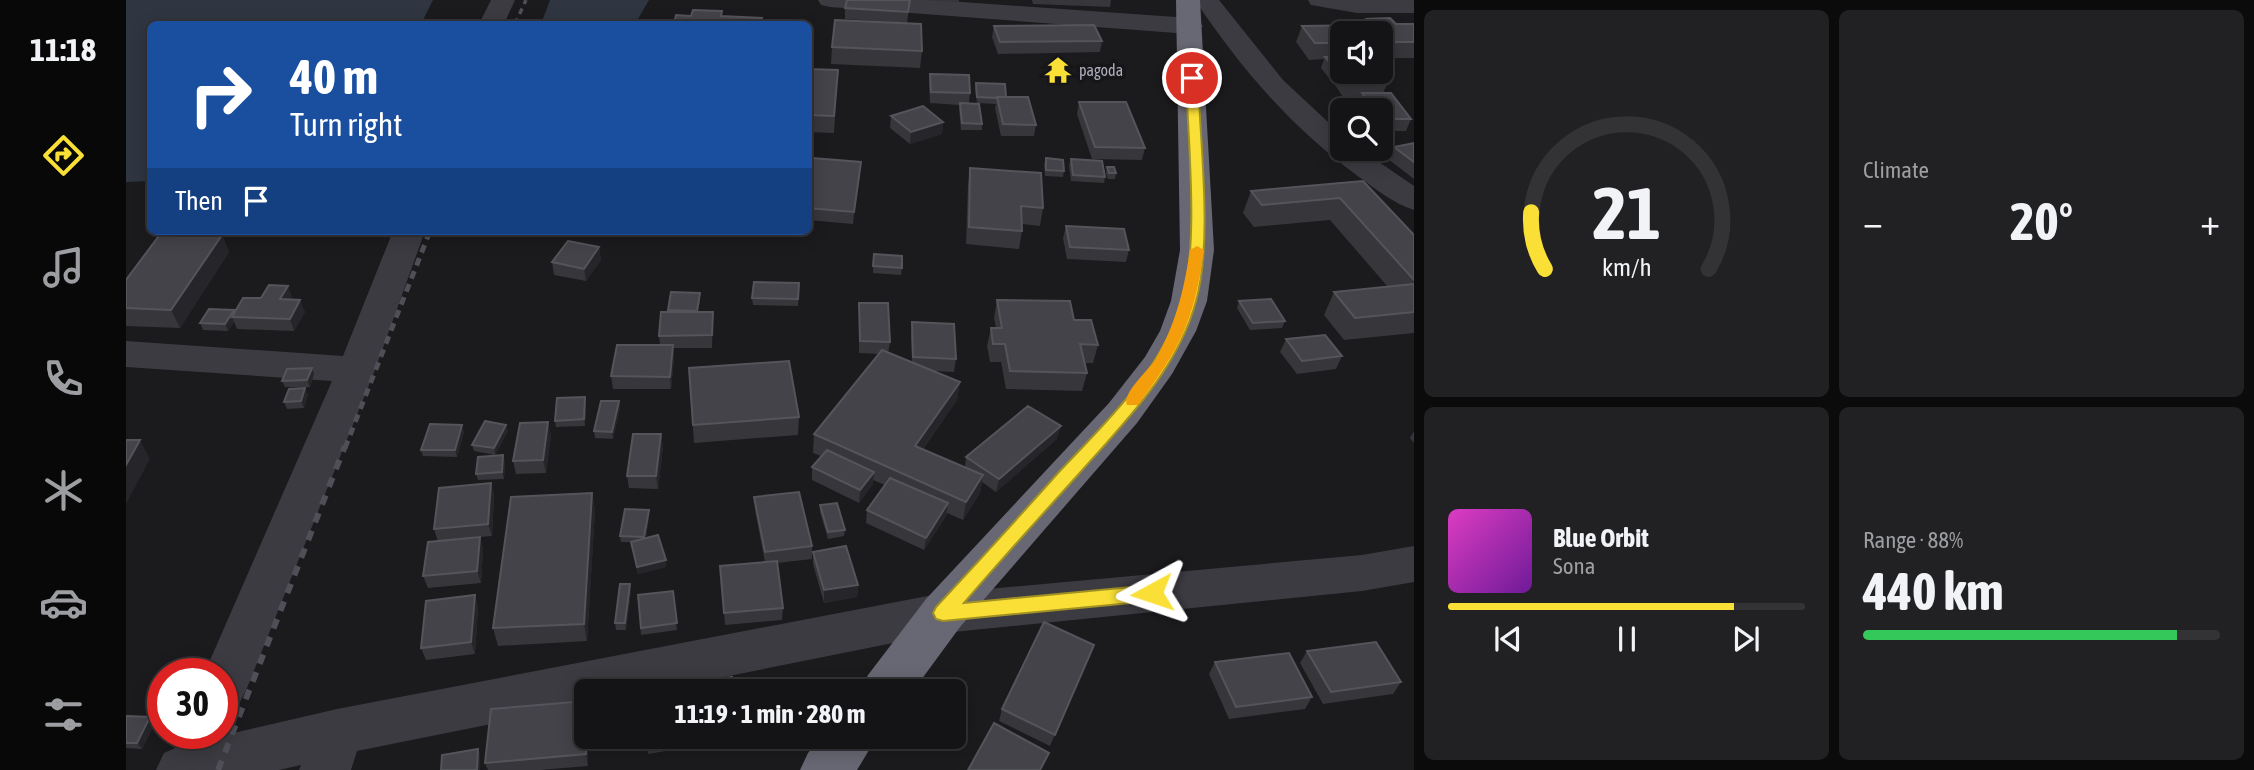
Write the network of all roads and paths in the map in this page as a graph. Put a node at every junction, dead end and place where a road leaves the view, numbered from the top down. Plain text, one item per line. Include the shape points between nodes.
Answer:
1 (503, 0) edge
2 (830, 0) edge
3 (1320, 0) edge
4 (1414, 6) edge
5 (1195, 9) edge
6 (493, 21) edge
7 (1414, 200) edge
8 (407, 235) edge
9 (126, 354) edge
10 (356, 370) junction
11 (1414, 565) edge
12 (943, 613) junction
13 (235, 658) edge
14 (894, 679) edge
15 (194, 749) edge
16 (842, 749) edge
17 (331, 751) edge
18 (184, 770) edge
19 (826, 770) edge

1 - 6 street
2 - 5 street
3 - 4 street via 1357,6
5 - 7 street via 1228,33 1286,101 1338,148
5 - 12 highway via 1197,250 1189,301 1178,331 1123,413
8 - 10 street
9 - 10 street
10 - 13 street
11 - 12 street
12 - 14 highway
12 - 17 street
15 - 18 street
16 - 19 highway
17 - 18 street

